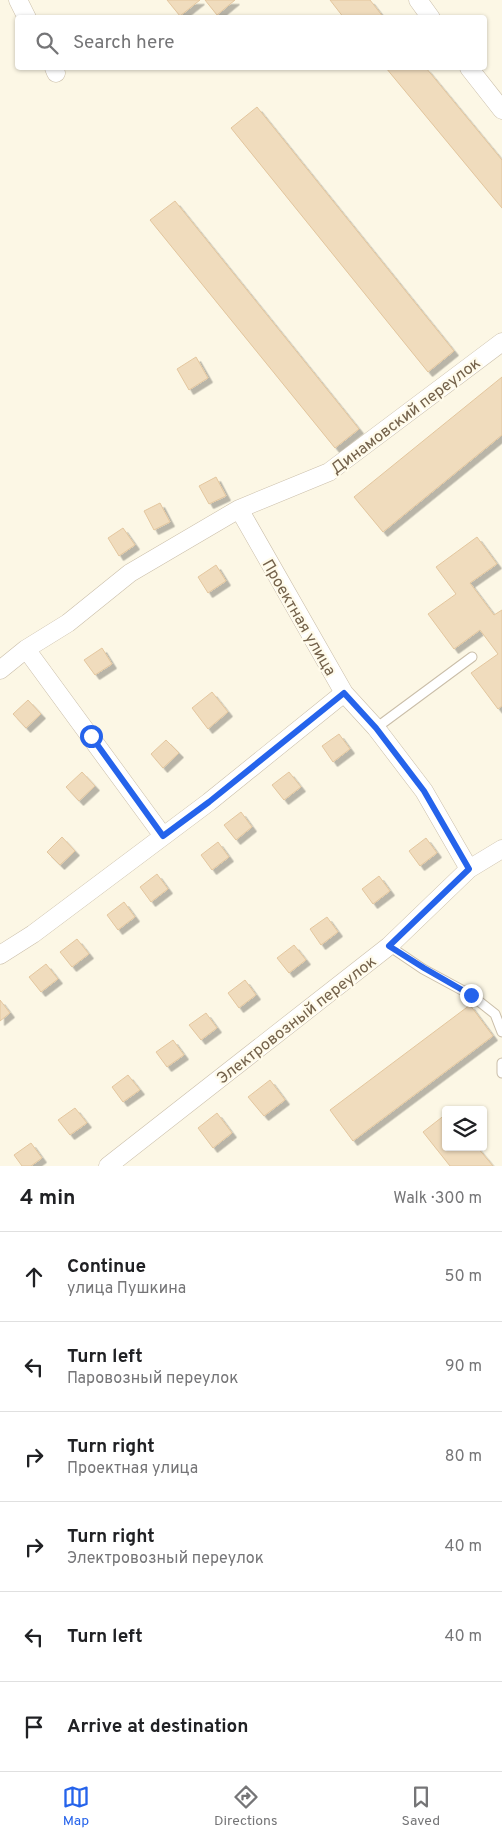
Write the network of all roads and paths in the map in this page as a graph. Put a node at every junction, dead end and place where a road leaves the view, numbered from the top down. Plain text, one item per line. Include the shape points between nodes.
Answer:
1 (18, 0) edge
2 (418, 0) edge
3 (26, 15) edge
4 (429, 15) edge
5 (471, 70) edge
6 (502, 110) edge
7 (502, 342) edge
8 (239, 509) junction
9 (26, 649) junction
10 (472, 657) dead end
11 (0, 670) edge
12 (344, 693) junction
13 (376, 728) junction
14 (163, 836) junction
15 (502, 848) edge
16 (469, 869) junction
17 (389, 946) junction
18 (1, 952) edge
19 (502, 1032) edge
20 (502, 1063) edge
21 (502, 1073) edge
22 (108, 1166) edge

1 - 3 street
2 - 4 street
5 - 6 street
7 - 8 street, Динамовский переулок via 329,472
8 - 9 street, Динамовский переулок via 130,573 68,623
8 - 12 street, Проектная улица
9 - 11 street, Динамовский переулок
9 - 14 street
10 - 13 lane
12 - 13 street, Проектная улица
12 - 14 street
13 - 16 street, Проектная улица via 424,791
14 - 18 street via 33,934
15 - 16 street, Электровозный переулок
16 - 17 street, Электровозный переулок
17 - 19 lane via 471,995 495,1014
17 - 22 street, Электровозный переулок
20 - 21 lane

